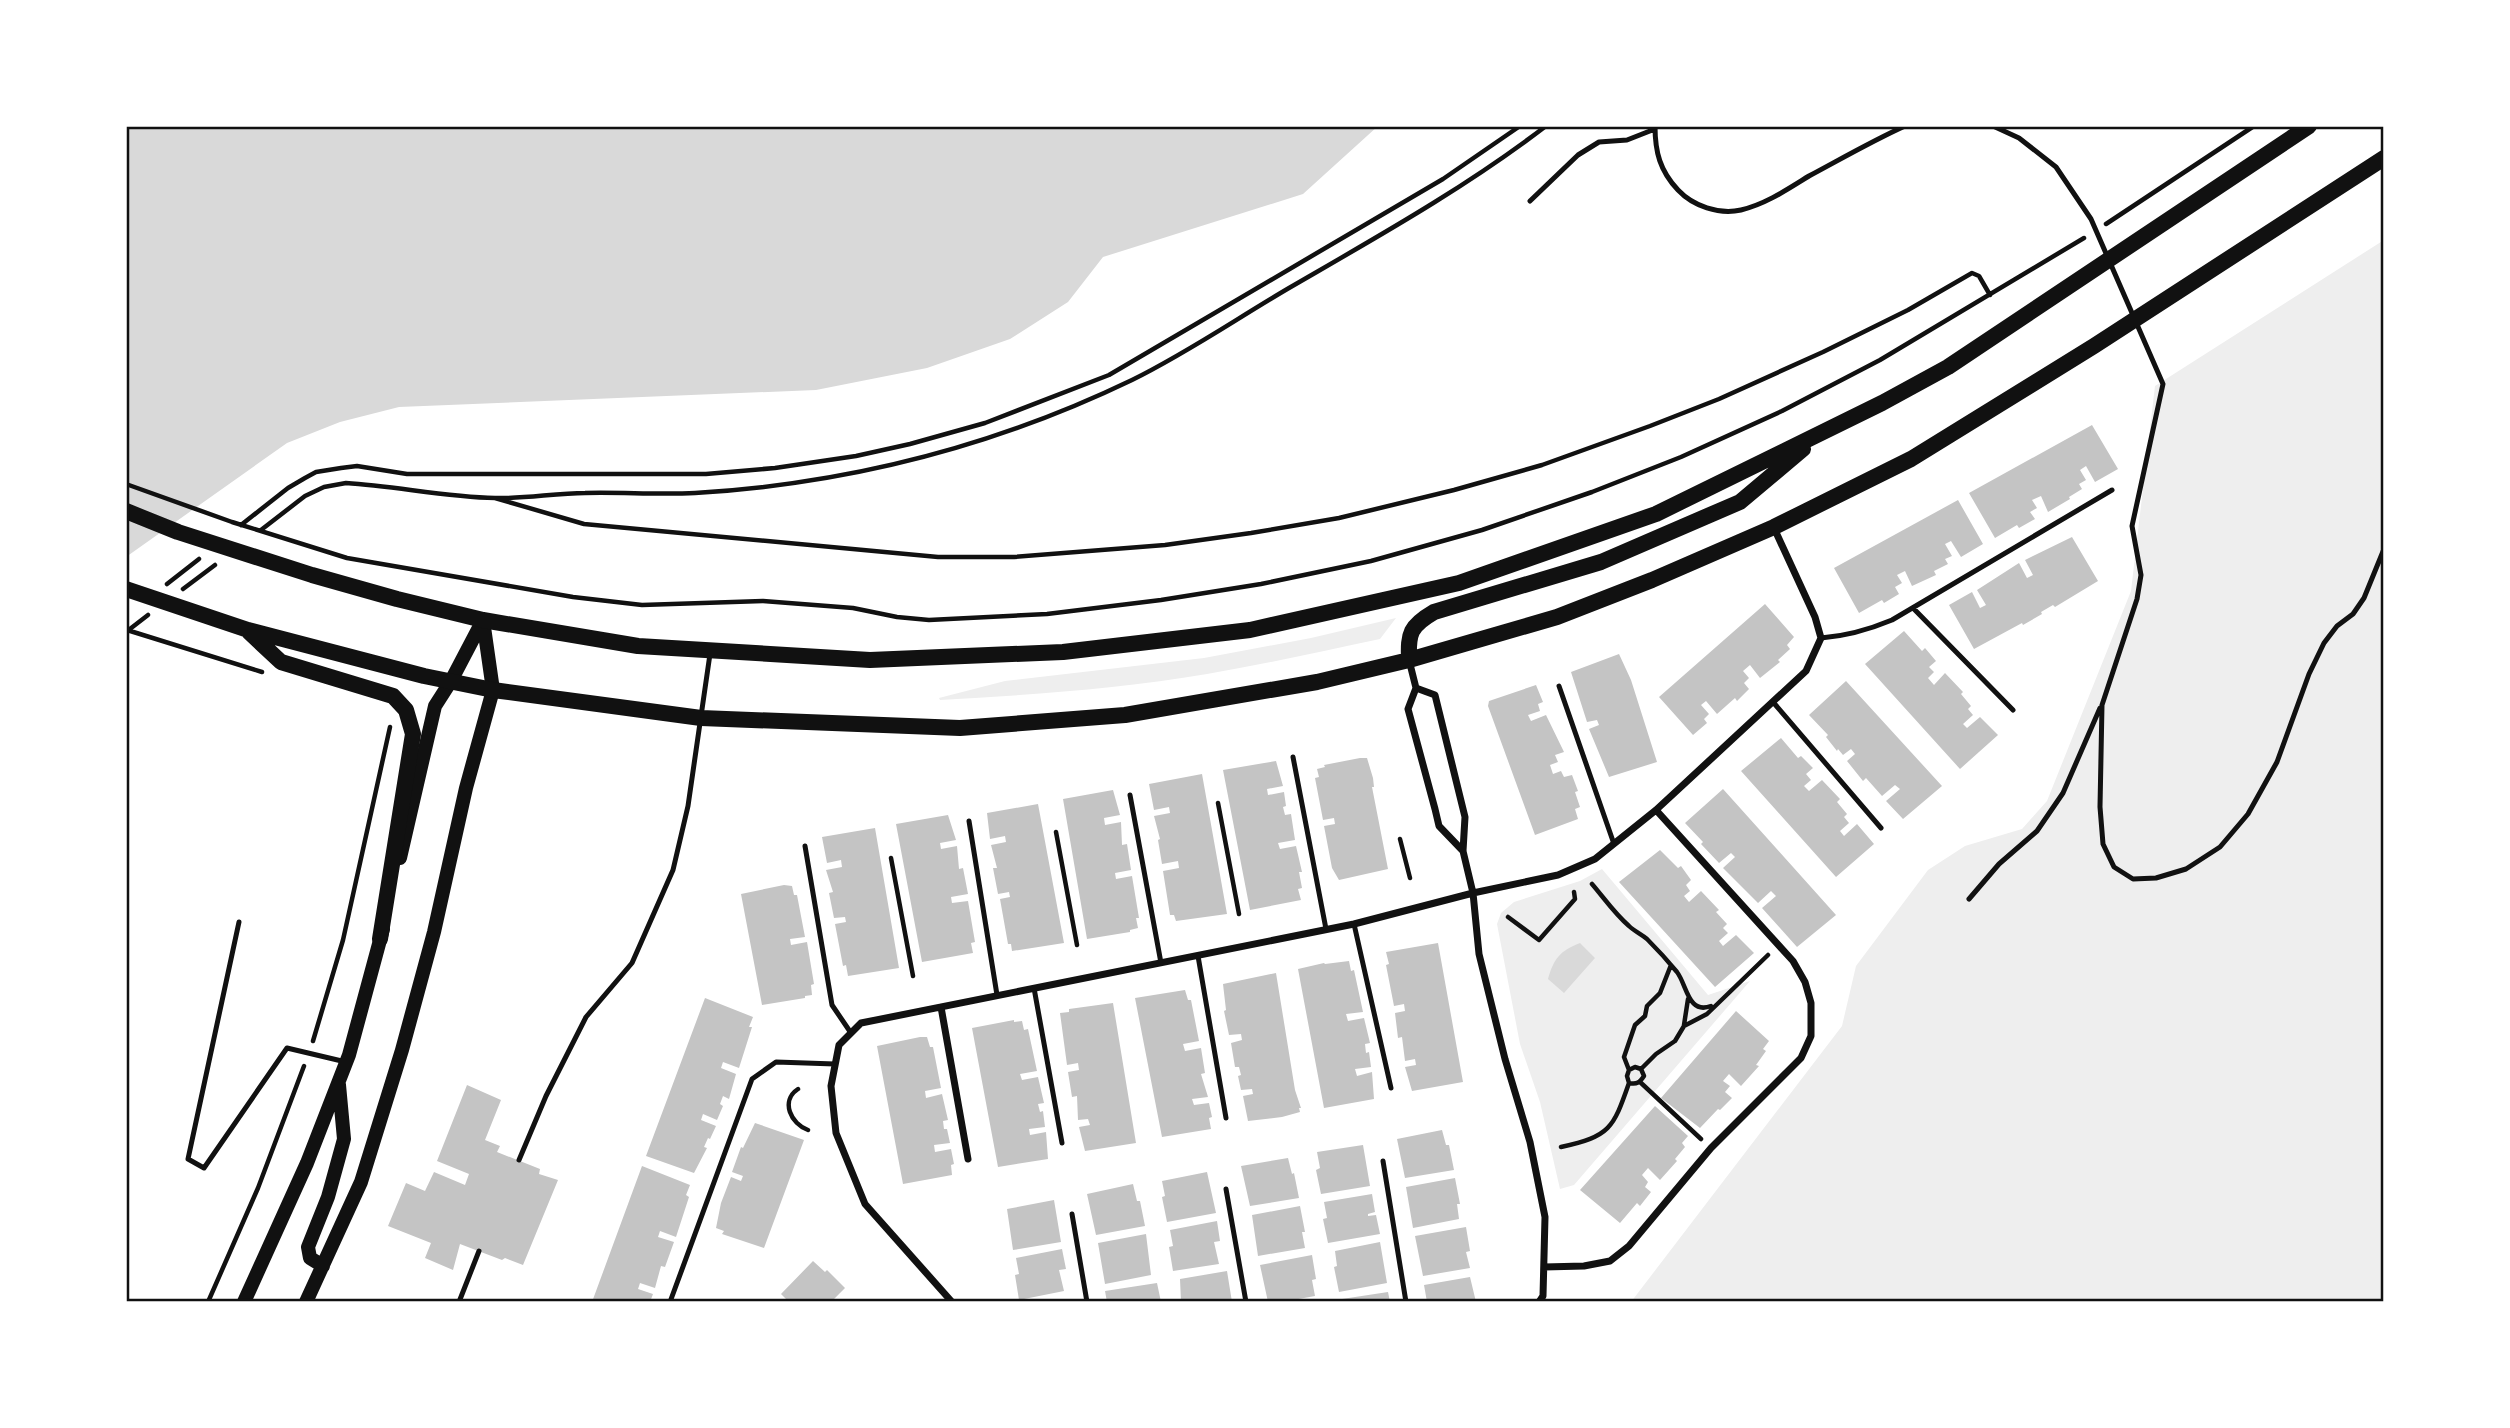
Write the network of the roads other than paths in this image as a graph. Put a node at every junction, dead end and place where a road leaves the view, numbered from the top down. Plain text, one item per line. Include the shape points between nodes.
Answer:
1 (1905, 126) edge
2 (1993, 126) edge
3 (2309, 126) edge
4 (1654, 127) edge
5 (2384, 158) edge
6 (1531, 201) dead end
7 (1821, 433) junction
8 (2112, 490) dead end
9 (126, 511) edge
10 (1774, 527) junction
11 (2384, 549) edge
12 (126, 589) edge
13 (1913, 608) junction
14 (483, 620) junction
15 (248, 630) junction
16 (1821, 638) junction
17 (710, 650) junction
18 (1409, 660) junction
19 (451, 681) junction
20 (1559, 685) dead end
21 (1416, 688) junction
22 (492, 690) junction
23 (1773, 702) junction
24 (2102, 705) junction
25 (2013, 710) dead end
26 (701, 718) junction
27 (1293, 757) dead end
28 (1130, 795) dead end
29 (1656, 810) junction
30 (969, 821) dead end
31 (1881, 828) dead end
32 (1614, 844) junction
33 (804, 846) dead end
34 (1463, 851) junction
35 (1473, 893) junction
36 (1969, 899) dead end
37 (239, 922) dead end
38 (1354, 924) junction
39 (1326, 929) junction
40 (380, 939) junction
41 (1198, 956) junction
42 (1161, 963) junction
43 (1034, 988) junction
44 (998, 996) junction
45 (941, 1007) junction
46 (851, 1033) junction
47 (346, 1062) junction
48 (835, 1064) junction
49 (339, 1080) junction
50 (1391, 1088) dead end
51 (1226, 1118) dead end
52 (1062, 1143) dead end
53 (968, 1159) dead end
54 (519, 1160) dead end
55 (1383, 1161) dead end
56 (1226, 1189) dead end
57 (1072, 1214) dead end
58 (479, 1251) dead end
59 (323, 1266) junction
60 (1544, 1267) junction
61 (244, 1302) edge
62 (306, 1302) edge
63 (459, 1302) edge
64 (670, 1302) edge
65 (952, 1302) edge
66 (1087, 1302) edge
67 (1246, 1302) edge
68 (1406, 1302) edge
69 (1539, 1302) edge

1 - 4 lane via 1740,210 1711,210 1687,200 1658,161
2 - 24 lane via 2020,138 2056,167 2091,219 2163,384 2132,526 2141,575 2137,598
3 - 7 main road via 1948,367
4 - 6 lane via 1627,140 1599,142 1578,155
5 - 10 main road via 1911,459
7 - 17 main road via 1656,513 1472,579 1250,630 1063,652 870,660
7 - 18 main road via 1740,502 1601,562 1434,612 1415,623 1408,640
8 - 13 lane
9 - 14 main road via 312,575
10 - 16 street
10 - 18 main road via 1557,617
11 - 24 lane via 2364,598 2324,643 2277,762 2248,814 2220,847 2186,869 2133,879 2114,867 2103,844 2100,807
12 - 15 main road
13 - 16 lane via 1868,630
13 - 25 lane
14 - 17 main road via 638,646
14 - 19 main road
14 - 22 main road
15 - 19 main road
15 - 40 main road via 281,662 393,696 406,710 413,734
16 - 23 street via 1806,671
17 - 26 lane
18 - 21 street
18 - 26 main road via 1317,682 1125,715 960,728
19 - 22 main road
19 - 40 main road via 435,706
20 - 32 lane
21 - 34 street via 1408,709 1434,809 1439,826
21 - 34 street via 1434,695 1465,817
22 - 26 main road
22 - 59 main road via 402,1050 361,1182
23 - 29 street
23 - 31 lane
24 - 36 lane via 2063,793 2037,831 1999,864
26 - 54 lane via 673,870 632,963 586,1017
27 - 39 lane
28 - 42 lane
29 - 32 street
29 - 60 street via 1793,961 1811,1003 1811,1036 1801,1058 1710,1148 1629,1246 1610,1261
30 - 44 lane
32 - 35 street via 1595,859 1558,875
33 - 46 lane via 832,1005
34 - 35 street
35 - 38 street
35 - 60 street via 1479,954 1530,1142 1545,1217
37 - 47 lane via 188,1159 204,1168 287,1048
38 - 39 street
38 - 50 lane
39 - 41 street
40 - 47 main road
41 - 42 street
41 - 51 lane
42 - 43 street
43 - 44 street
43 - 52 lane
44 - 45 street
45 - 46 street via 861,1023
45 - 53 street
46 - 48 street via 839,1045
47 - 49 main road
48 - 64 lane via 776,1062 752,1079
48 - 65 street via 831,1086 836,1133 865,1204
49 - 59 main road via 344,1139 308,1247 310,1258
49 - 61 main road
55 - 68 lane
56 - 67 lane
57 - 66 lane
58 - 63 lane
59 - 62 main road
60 - 69 street

